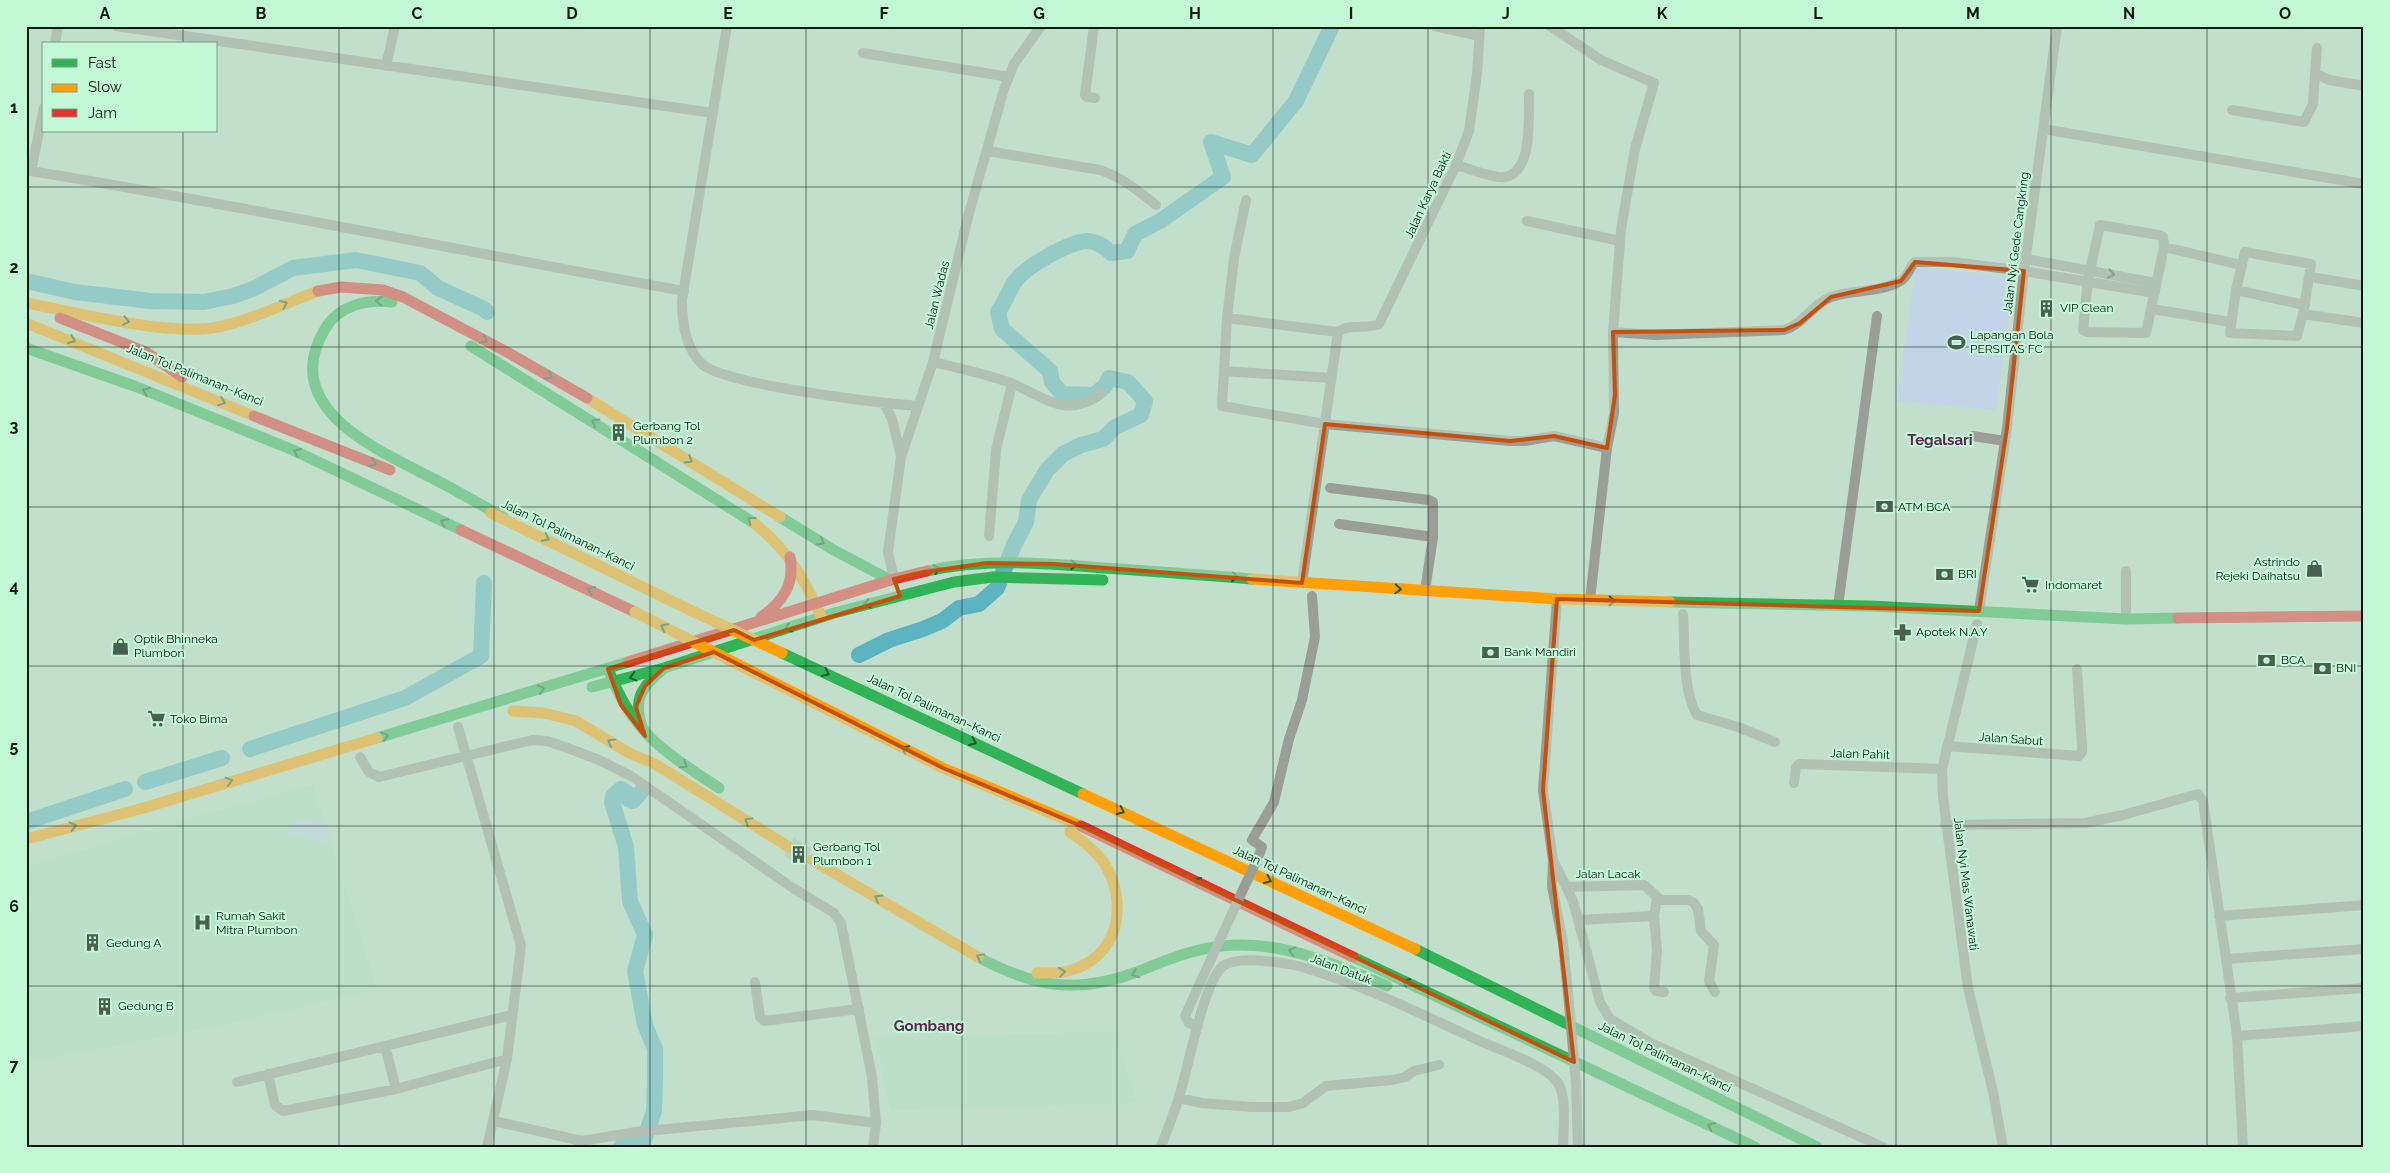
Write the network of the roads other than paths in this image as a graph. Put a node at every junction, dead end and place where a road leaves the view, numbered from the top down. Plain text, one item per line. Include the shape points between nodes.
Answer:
1 (58, 26) edge
2 (116, 26) edge
3 (395, 26) edge
4 (727, 26) edge
5 (1041, 26) edge
6 (1094, 26) edge
7 (1436, 26) edge
8 (1550, 26) edge
9 (2057, 26) edge
10 (1479, 31) edge
11 (55, 42) edge
12 (2317, 48) dead end
13 (863, 53) dead end
14 (386, 66) junction
15 (2315, 73) junction
16 (1009, 77) junction
17 (2364, 86) edge
18 (1529, 94) dead end
19 (1095, 98) dead end
20 (2232, 110) dead end
21 (713, 113) junction
22 (42, 118) edge
23 (2043, 129) junction
24 (988, 151) junction
25 (1456, 165) junction
26 (2364, 184) edge
27 (1246, 200) dead end
28 (1156, 205) dead end
29 (1527, 221) dead end
30 (1620, 241) junction
31 (2164, 247) junction
32 (2026, 259) junction
33 (2060, 265) junction
34 (2241, 265) junction
35 (2024, 271) junction
36 (2088, 275) junction
37 (2058, 276) junction
38 (2311, 277) junction
39 (2364, 286) edge
40 (2155, 288) junction
41 (2236, 290) junction
42 (684, 292) junction
43 (28, 304) edge
44 (2304, 309) junction
45 (2152, 310) junction
46 (1877, 316) dead end
47 (1227, 318) junction
48 (2230, 322) junction
49 (26, 323) edge
50 (2364, 324) edge
51 (1338, 332) junction
52 (1613, 332) junction
53 (26, 348) edge
54 (933, 362) junction
55 (1224, 371) junction
56 (1331, 378) junction
57 (1012, 384) junction
58 (1102, 393) dead end
59 (201, 394) junction
60 (884, 403) junction
61 (918, 406) junction
62 (1325, 424) junction
63 (1973, 436) dead end
64 (2005, 441) junction
65 (1607, 448) junction
66 (901, 457) junction
67 (1330, 488) dead end
68 (764, 507) junction
69 (503, 517) junction
70 (1339, 524) dead end
71 (989, 536) dead end
72 (1432, 537) junction
73 (796, 540) dead end
74 (788, 552) junction
75 (888, 552) junction
76 (871, 570) junction
77 (2126, 571) dead end
78 (892, 580) junction
79 (1302, 583) junction
80 (1246, 590) dead end
81 (1425, 591) junction
82 (827, 596) junction
83 (900, 596) junction
84 (1311, 596) dead end
85 (1590, 600) junction
86 (816, 604) junction
87 (1456, 604) dead end
88 (1557, 604) junction
89 (1838, 606) junction
90 (1979, 611) junction
91 (834, 613) junction
92 (1683, 614) junction
93 (2312, 616) junction
94 (2364, 616) edge
95 (821, 617) junction
96 (2126, 618) junction
97 (1928, 621) dead end
98 (1977, 624) dead end
99 (749, 626) junction
100 (2312, 629) dead end
101 (2100, 630) dead end
102 (2155, 630) dead end
103 (664, 668) junction
104 (608, 669) junction
105 (2077, 669) dead end
106 (595, 673) junction
107 (612, 682) junction
108 (601, 689) junction
109 (582, 690) dead end
110 (548, 700) dead end
111 (458, 727) dead end
112 (645, 736) junction
113 (631, 740) dead end
114 (1775, 742) dead end
115 (1947, 746) junction
116 (466, 756) junction
117 (360, 757) dead end
118 (655, 764) junction
119 (943, 768) junction
120 (1942, 768) junction
121 (304, 772) dead end
122 (1794, 783) dead end
123 (728, 794) dead end
124 (94, 820) junction
125 (1946, 824) junction
126 (54, 831) junction
127 (98, 832) junction
128 (26, 839) edge
129 (58, 843) junction
130 (42, 847) dead end
131 (789, 847) tunnel mouth
132 (812, 860) tunnel mouth
133 (1553, 860) junction
134 (867, 878) dead end
135 (1566, 887) junction
136 (1658, 898) junction
137 (2364, 904) edge
138 (1654, 916) junction
139 (2219, 916) junction
140 (1578, 920) junction
141 (2364, 949) edge
142 (2226, 959) junction
143 (755, 982) dead end
144 (2364, 988) edge
145 (1664, 992) dead end
146 (1715, 992) dead end
147 (2230, 998) junction
148 (858, 1009) junction
149 (512, 1015) junction
150 (1198, 1026) junction
151 (2364, 1026) edge
152 (2237, 1036) junction
153 (1533, 1044) junction
154 (385, 1046) junction
155 (507, 1059) junction
156 (1439, 1065) dead end
157 (268, 1074) junction
158 (237, 1082) dead end
159 (396, 1089) junction
160 (1179, 1098) junction
161 (494, 1121) junction
162 (876, 1122) junction
163 (600, 1143) edge
164 (487, 1147) edge
165 (873, 1147) edge
166 (1160, 1147) edge
167 (1563, 1147) edge
168 (1578, 1147) edge
169 (1756, 1147) edge
170 (1817, 1147) edge
171 (1882, 1147) edge
172 (2003, 1147) edge
173 (2243, 1147) edge

1 - 11 street
2 - 14 street
3 - 14 street
4 - 21 street
5 - 16 street, Jalan Wadas via 1014,64
6 - 19 street via 1085,95
7 - 10 street
8 - 30 street via 1601,60 1654,83 1635,149
9 - 23 street, Jalan Nyi Gede Cangkring
10 - 25 street, Jalan Karya Bakti via 1470,122
12 - 15 street
13 - 16 street
14 - 21 street
15 - 17 street via 2329,80
15 - 20 street via 2313,104 2304,122
16 - 24 street, Jalan Wadas via 994,119
18 - 25 street via 1529,138 1524,156 1513,174 1503,178
21 - 42 street
22 - 42 street via 31,171 153,191
23 - 26 street
23 - 32 street, Jalan Nyi Gede Cangkring
24 - 28 street via 1100,170
24 - 54 street, Jalan Wadas via 969,213
25 - 51 street, Jalan Karya Bakti via 1379,324 1344,328
27 - 47 street via 1234,258
29 - 30 street
30 - 52 street
31 - 34 street
31 - 36 street via 2163,237 2159,235 2103,224 2099,227
31 - 40 street
32 - 33 street
32 - 35 street, Jalan Nyi Gede Cangkring
33 - 36 street
33 - 37 street
34 - 38 street via 2248,251 2309,262
34 - 41 street
35 - 37 street
35 - 52 street via 1952,262 1916,262 1901,281 1831,297 1800,323 1784,330
35 - 64 street, Jalan Nyi Gede Cangkring
36 - 37 street
36 - 40 street
36 - 45 street via 2083,330 2146,333
38 - 39 street
38 - 44 street
40 - 45 street
41 - 44 street
41 - 48 street
42 - 60 street via 682,313 685,333 701,363 713,371 766,384
43 - 59 highway via 146,352 179,374
43 -> 68 highway via 141,324 192,329 238,321 324,289 383,290 403,297 515,357 623,419
44 - 48 street via 2299,334 2295,336 2234,334 2230,333
44 - 50 street
45 - 48 street
46 - 89 street
47 - 51 street, Jalan Karya Bakti
47 - 55 street
49 -> 59 highway, Jalan Tol Palimanan–Kanci
51 - 56 street
52 - 65 street via 1615,395
119 -> 53 highway, bridge via 635,612 293,450 128,384
54 - 57 street
54 - 61 street, Jalan Wadas
55 - 56 street
55 - 62 street via 1221,400 1225,408
56 - 62 street
57 - 58 street via 1061,405 1083,404
57 - 71 street via 996,450
59 -> 69 highway, Jalan Tol Palimanan–Kanci
60 - 61 street
60 - 66 street via 892,419
61 - 66 street, Jalan Wadas
62 - 65 street via 1526,441 1554,436
62 - 79 street
63 - 64 street
64 - 90 street, Jalan Nyi Gede Cangkring
65 - 85 street
66 - 75 street, Jalan Wadas
67 - 72 street via 1432,501 1435,506
68 - 73 highway
68 -> 76 highway
74 -> 69 highway via 747,517 497,364 418,311 378,300 347,308 335,317 320,337 312,360 315,387 326,408 365,444
69 -> 170 highway, Jalan Tol Palimanan–Kanci, bridge via 690,610 1470,975
70 - 72 street
72 - 81 street
74 - 86 highway
74 - 99 highway via 792,573 789,590 778,605
75 - 76 street
75 - 78 street, Jalan Wadas
76 - 78 highway
77 - 96 street
78 -> 79 highway via 950,566 1025,563
78 - 82 highway
78 - 83 highway
79 -> 81 highway
80 - 83 highway via 1110,580 993,577 954,582
81 - 88 highway via 1432,600
82 - 86 highway
82 - 91 highway
83 -> 91 highway
84 - 150 street, bridge via 1315,637 1302,700 1274,802 1252,840 1262,847 1185,1016 1188,1022
85 - 88 highway
85 -> 89 highway
86 - 95 highway
86 - 99 highway
87 - 88 highway
88 - 92 highway
88 - 133 street via 1543,790
89 - 90 highway
90 - 96 highway
91 - 95 highway
92 - 97 highway
92 - 114 street via 1686,671 1697,715
93 - 94 highway
93 - 96 highway
93 - 100 highway
95 -> 103 highway
98 - 115 street, Jalan Nyi Mas Wanawati
99 - 104 highway
101 - 102 highway
103 -> 107 highway
103 - 112 highway via 638,696 637,717
104 - 106 highway
104 - 107 highway
105 - 115 street, Jalan Sabut via 2082,752 2079,756
106 - 108 highway
124 -> 106 highway
107 - 108 highway
107 - 112 highway via 621,705
108 - 109 highway
118 -> 110 highway via 629,753 576,721 544,713 509,712
111 - 116 street
112 -> 123 highway
113 - 118 highway
115 - 120 street, Jalan Nyi Mas Wanawati
116 - 117 street via 379,777 369,772
116 - 148 street via 532,740 547,741 631,776 837,915
116 - 149 street via 519,935 521,956
131 -> 118 highway
134 -> 119 highway via 1024,969 1051,973 1074,970 1104,949 1117,922 1118,894 1107,865 1094,848 1082,838
153 -> 119 highway via 1090,830
120 - 122 street, Jalan Pahit via 1799,764
120 - 125 street, Jalan Nyi Mas Wanawati
121 - 127 highway
126 -> 124 highway
124 - 127 highway
125 - 139 street via 2085,823 2198,794 2203,802
125 - 172 street, Jalan Nyi Mas Wanawati via 1968,988
126 - 128 highway
126 - 129 highway
127 - 129 highway
129 - 130 highway
153 -> 132 highway via 1321,960 1264,944 1203,948 1130,976 1099,984 1056,986 1037,982 984,959
133 - 135 street
133 - 168 street, bridge via 1552,886 1563,944 1576,1084
135 - 136 street, Jalan Lacak via 1644,885
135 - 140 street
136 - 138 street
136 - 146 street, Jalan Lacak via 1666,902 1689,900 1698,909 1701,932 1714,945 1709,981
137 - 139 street
138 - 140 street
138 - 145 street via 1657,951 1654,988
139 - 142 street
140 - 171 street via 1600,1002 1610,1019 1653,1044
141 - 142 street
142 - 147 street
143 - 148 street via 760,1017 764,1021
144 - 147 street
147 - 152 street
148 - 162 street via 872,1077
149 - 154 street
149 - 155 street
150 - 160 street, Jalan Datuk
150 - 167 street, Jalan Datuk via 1210,989 1225,964 1243,960 1311,969 1424,1015 1550,1076 1562,1091
151 - 152 street
152 - 173 street
169 -> 153 highway
154 - 157 street
154 - 159 street
155 - 159 street
155 - 161 street
156 - 160 street via 1392,1080 1326,1086 1303,1103 1289,1107
157 - 158 street
157 - 159 street via 275,1105 281,1110
160 - 166 street, Jalan Datuk
161 - 163 street via 573,1140
161 - 164 street
162 - 163 street via 813,1115 636,1132
162 - 165 street

